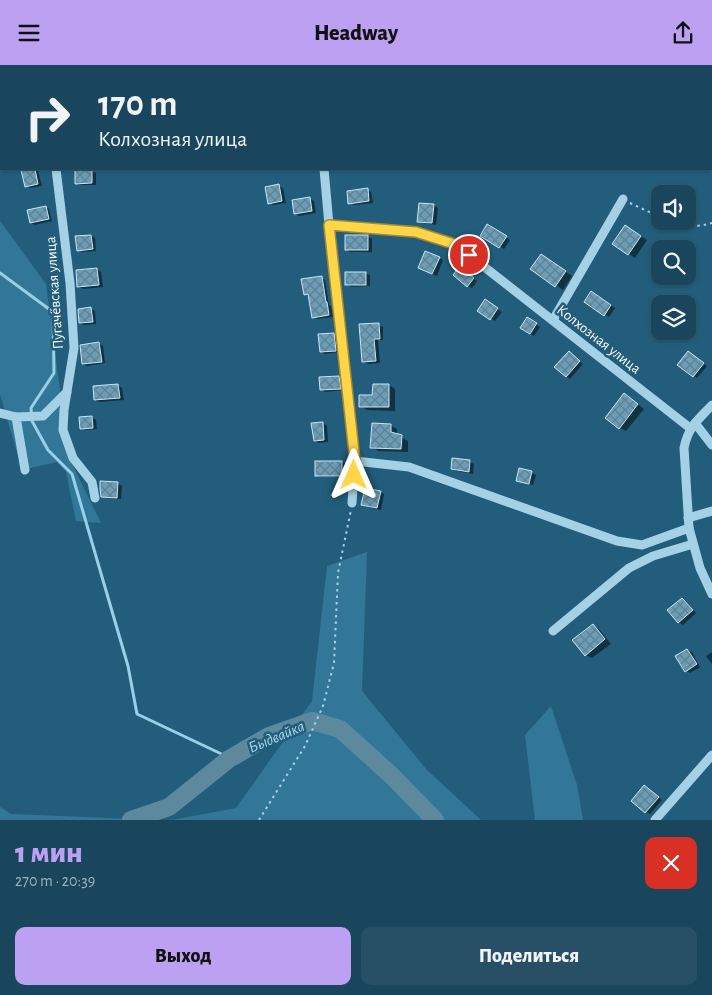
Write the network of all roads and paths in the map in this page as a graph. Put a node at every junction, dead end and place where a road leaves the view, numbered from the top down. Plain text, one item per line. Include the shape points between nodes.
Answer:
1 (56, 170) edge
2 (324, 170) edge
3 (623, 199) joint
4 (651, 213) edge
5 (712, 223) edge
6 (329, 225) junction
7 (696, 227) edge
8 (553, 320) junction
9 (67, 392) junction
10 (712, 405) edge
11 (0, 413) edge
12 (21, 417) junction
13 (693, 425) junction
14 (712, 445) edge
15 (355, 461) junction
16 (24, 470) dead end
17 (95, 498) dead end
18 (352, 503) joint
19 (712, 511) edge
20 (689, 523) junction
21 (693, 544) junction
22 (712, 595) edge
23 (554, 631) dead end
24 (712, 755) edge
25 (259, 820) edge
26 (655, 820) edge

1 - 9 street, Пугачёвская улица via 70,283 74,348
2 - 6 street
3 - 4 path
3 - 8 street
5 - 7 path
6 - 8 street, Колхозная улица via 416,232 454,244
6 - 15 street
8 - 13 street, Колхозная улица
9 - 12 street via 43,416
9 - 17 street, Пугачёвская улица via 63,430 73,458 92,482
10 - 13 street
11 - 12 street
12 - 16 street
13 - 14 street, Колхозная улица
13 - 20 street via 684,448
15 - 18 street
15 - 20 street via 409,467 617,541 642,545
18 - 25 path via 338,573 334,663 324,706 305,746
19 - 20 street
20 - 21 street
21 - 22 street
21 - 23 street via 653,556 629,569
24 - 26 street

